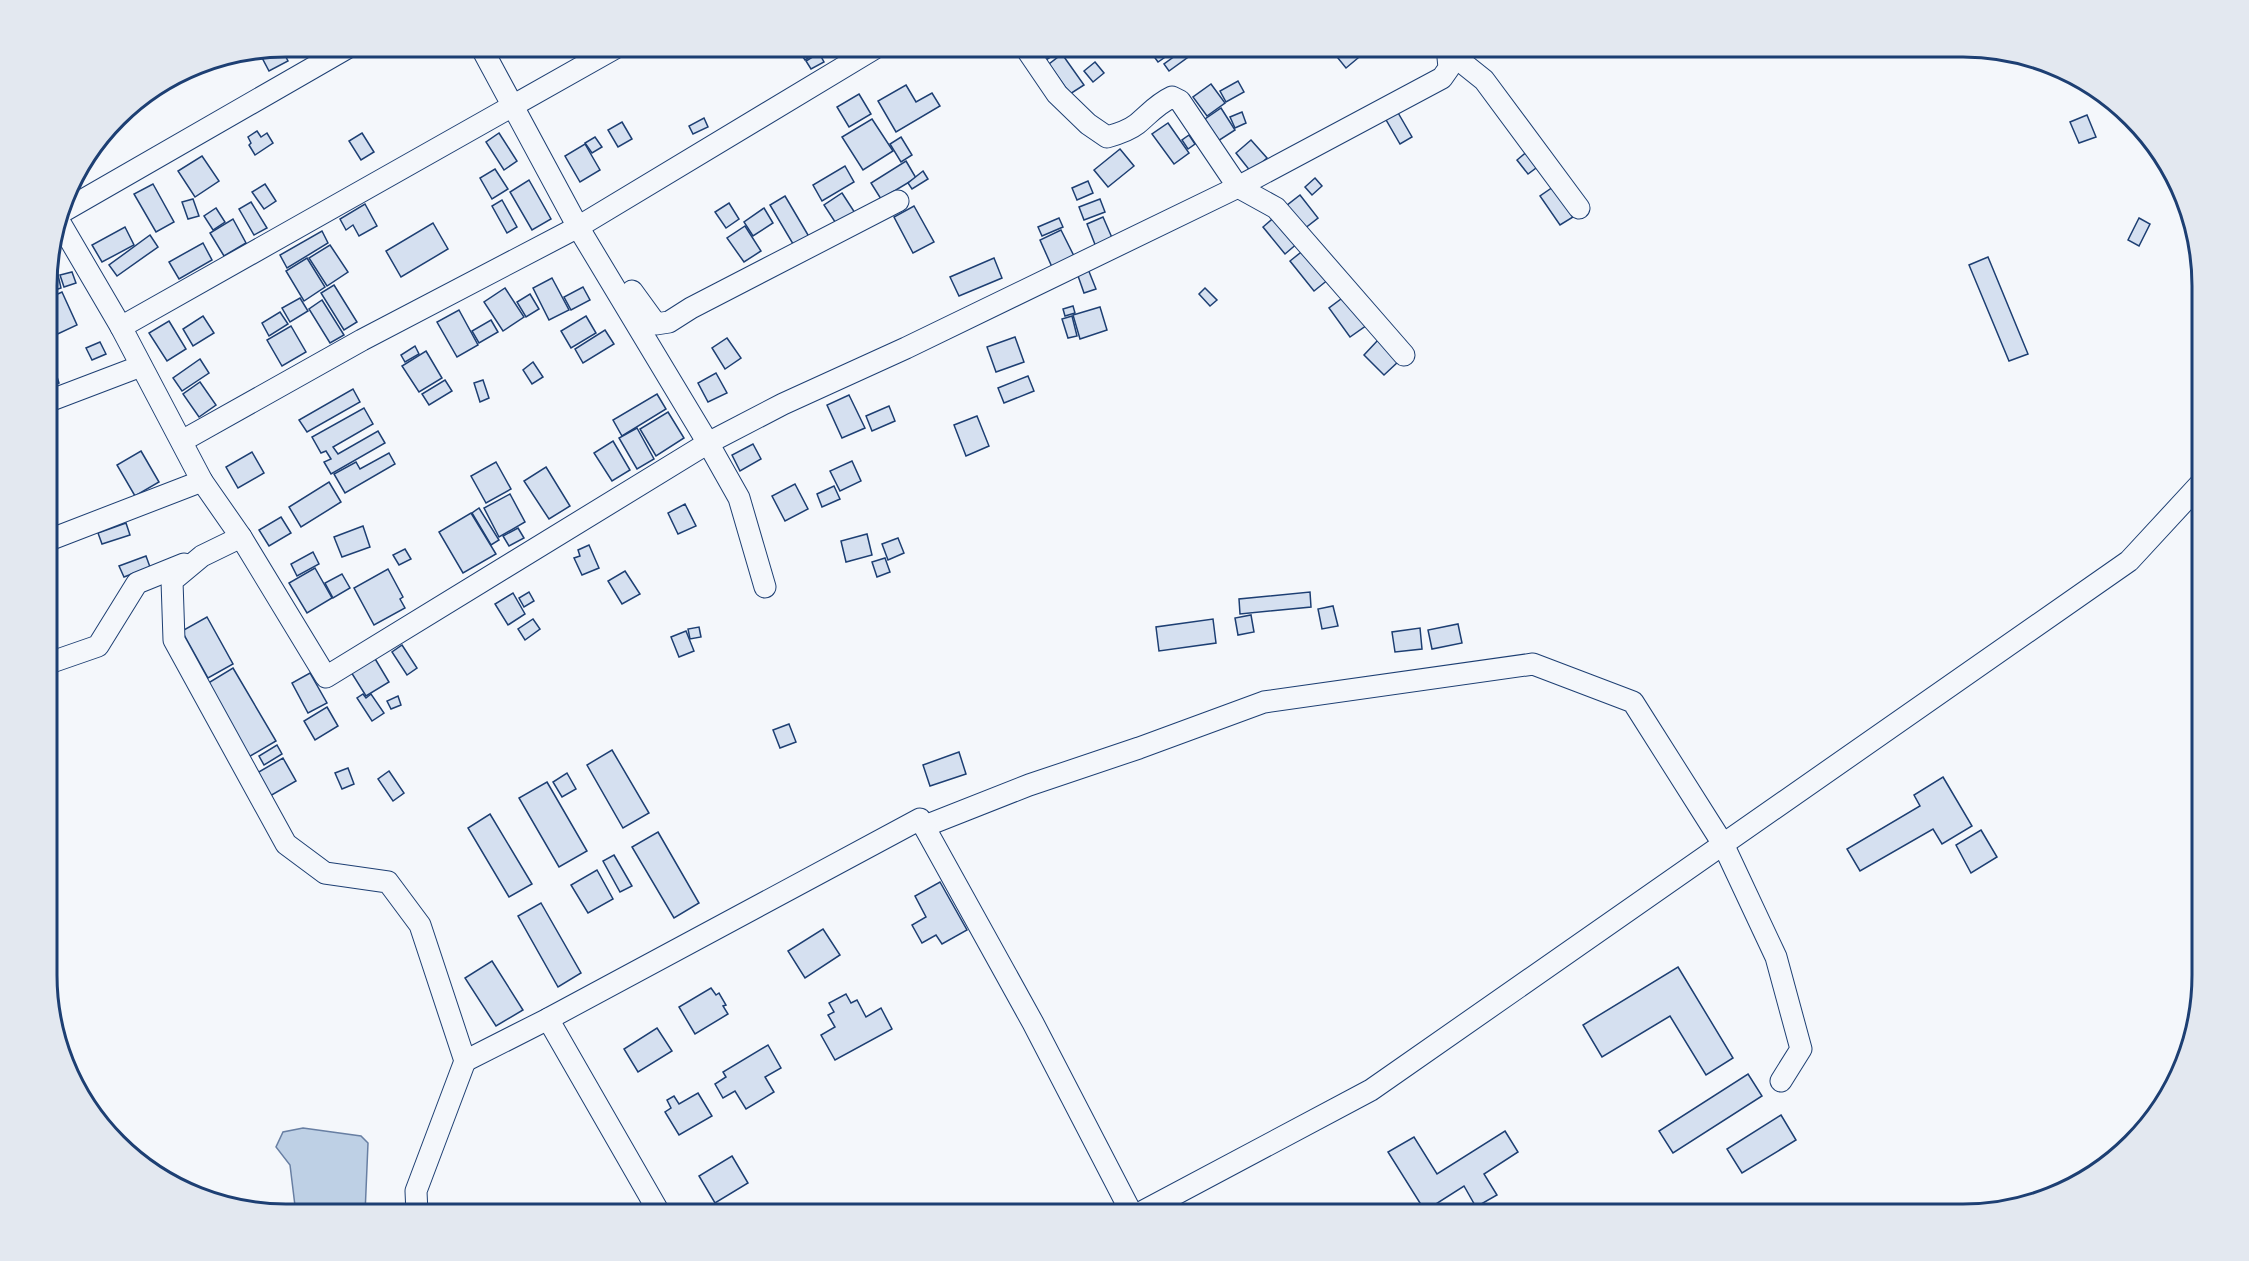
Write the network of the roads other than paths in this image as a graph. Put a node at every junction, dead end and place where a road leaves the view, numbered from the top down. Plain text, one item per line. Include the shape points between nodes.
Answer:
1 (330, 57) edge
2 (488, 57) edge
3 (598, 57) edge
4 (859, 57) edge
5 (1032, 57) edge
6 (1448, 57) edge
7 (1457, 57) edge
8 (513, 105) junction
9 (1238, 187) junction
10 (898, 201) dead end
11 (71, 207) edge
12 (1579, 208) dead end
13 (578, 227) junction
14 (64, 229) edge
15 (121, 327) junction
16 (1404, 355) dead end
17 (141, 366) junction
18 (57, 398) edge
19 (182, 441) junction
20 (708, 443) junction
21 (202, 481) junction
22 (2192, 493) edge
23 (57, 537) edge
24 (241, 537) junction
25 (202, 556) junction
26 (765, 587) dead end
27 (57, 660) edge
28 (925, 826) junction
29 (1723, 844) junction
30 (548, 1019) junction
31 (465, 1061) junction
32 (1781, 1081) dead end
33 (417, 1204) edge
34 (654, 1204) edge
35 (1126, 1204) edge
36 (1157, 1204) edge

1 - 11 street
2 - 8 street
3 - 8 street
4 - 13 street
5 - 9 street via 1057,94 1107,137 1136,125 1159,103 1172,98 1180,101
6 - 9 street via 1449,68 1442,78
7 - 12 street via 1484,80
8 - 13 street
8 - 15 street
9 - 16 street via 1276,208
9 - 20 street
10 - 13 street via 669,322 656,324 607,253
13 - 19 street via 362,340
13 - 20 street
14 - 15 street
15 - 17 street
17 - 18 street
17 - 19 street
19 - 21 street
20 - 24 street via 326,677
20 - 26 street via 739,498
21 - 23 street
21 - 24 street
22 - 29 street via 2129,561
24 - 25 street
25 - 27 street via 137,583 98,646
25 - 31 street via 172,581 174,640 286,844 325,873 388,882 420,925
28 - 29 street via 1264,702 1533,664 1633,702
28 - 30 street via 920,819
28 - 35 street
29 - 32 street via 1776,957 1801,1049
29 - 36 street via 1371,1089
30 - 31 street
30 - 34 street
31 - 33 street via 416,1191

